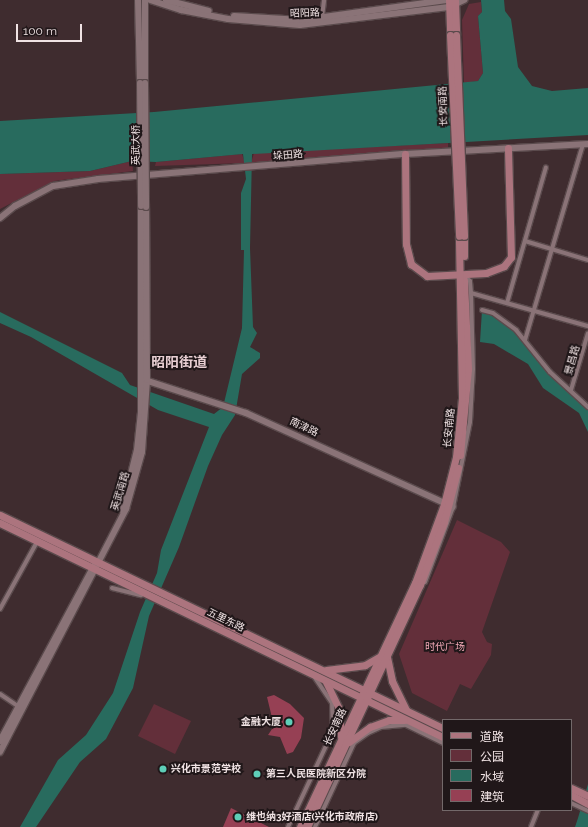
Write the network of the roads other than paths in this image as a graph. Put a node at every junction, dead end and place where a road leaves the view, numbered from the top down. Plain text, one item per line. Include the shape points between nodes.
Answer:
1 (138, 0) edge
2 (145, 0) edge
3 (150, 0) edge
4 (166, 0) edge
5 (324, 0) edge
6 (464, 0) edge
7 (450, 1) edge
8 (322, 17) junction
9 (142, 83) junction
10 (585, 144) edge
11 (508, 148) junction
12 (405, 154) junction
13 (546, 167) dead end
14 (144, 207) joint
15 (0, 218) edge
16 (526, 241) junction
17 (553, 250) junction
18 (588, 260) edge
19 (462, 275) junction
20 (471, 293) junction
21 (507, 303) junction
22 (482, 310) dead end
23 (534, 311) junction
24 (588, 326) edge
25 (588, 333) edge
26 (525, 340) junction
27 (144, 380) junction
28 (571, 390) junction
29 (588, 407) edge
30 (449, 506) junction
31 (0, 515) edge
32 (0, 523) edge
33 (37, 542) junction
34 (96, 566) junction
35 (112, 588) dead end
36 (137, 588) junction
37 (161, 599) junction
38 (0, 609) edge
39 (394, 648) dead end
40 (383, 656) junction
41 (323, 670) junction
42 (325, 680) junction
43 (0, 694) edge
44 (365, 695) junction
45 (18, 706) junction
46 (407, 710) junction
47 (405, 720) junction
48 (442, 728) edge
49 (442, 737) edge
50 (0, 741) edge
51 (343, 742) junction
52 (442, 743) edge
53 (0, 752) edge
54 (573, 796) edge
55 (588, 796) edge
56 (588, 804) edge
57 (538, 811) edge
58 (588, 811) edge
59 (288, 827) edge
60 (300, 827) edge
61 (307, 827) edge
62 (315, 827) edge
63 (531, 827) edge

1 - 9 main road
2 - 9 main road
3 - 7 main road, 昭阳路 via 181,10 228,19 300,24
4 - 8 main road, 昭阳路 via 230,16 302,20
5 - 8 street
6 - 7 main road
7 - 8 main road, 昭阳路
7 - 19 main road, 长安南路, bridge
9 - 14 main road, 英武大桥, bridge
10 - 11 main road, 垛田路
10 - 17 street
11 - 12 main road, 垛田路
11 - 19 main road via 511,257 498,270
12 - 15 main road, 垛田路 via 98,179 53,186 15,206
12 - 19 main road via 406,244 411,264 427,276
13 - 16 street
14 - 27 main road, 英武南路
16 - 17 street
16 - 21 street
17 - 18 street
17 - 23 street
19 - 20 street via 470,281
19 - 30 main road, 长安南路 via 462,398
20 - 21 street
20 - 30 street via 472,398 465,459
21 - 23 street
22 - 26 street via 493,313
23 - 24 street
23 - 26 street
25 - 28 street, 景昌路
26 - 28 street via 550,372
27 - 30 main road, 南津路 via 246,413
27 - 34 main road, 英武南路 via 142,452 126,509
28 - 29 street
30 - 39 street via 438,551
30 - 40 main road, 长安南路
31 - 34 main road, 五里东路
32 - 33 main road, 五里东路
33 - 34 main road, 五里东路
33 - 38 street
34 - 36 main road, 五里东路
34 - 45 main road, 英武南路
34 - 53 main road, 英武南路
35 - 36 street
36 - 37 main road, 五里东路
37 - 41 main road, 五里东路
37 - 42 main road, 五里东路
37 - 59 street via 317,679 332,702 333,731
40 - 41 main road via 360,666
40 - 44 main road, 长安南路
40 - 46 main road
41 - 44 main road, 五里东路
42 - 44 main road, 五里东路
42 - 51 main road via 339,709
43 - 45 street
44 - 46 main road, 五里东路
44 - 47 main road, 五里东路
44 - 51 main road, 长安南路
45 - 50 main road, 英武南路
46 - 48 main road, 五里东路
47 - 49 main road, 五里东路
47 - 51 main road via 390,720 370,726
51 - 60 main road, 长安南路
51 - 61 main road, 长安南路
52 - 62 street via 406,725 381,727 368,733 354,743
54 - 55 main road
54 - 56 main road
54 - 58 street
57 - 63 street

